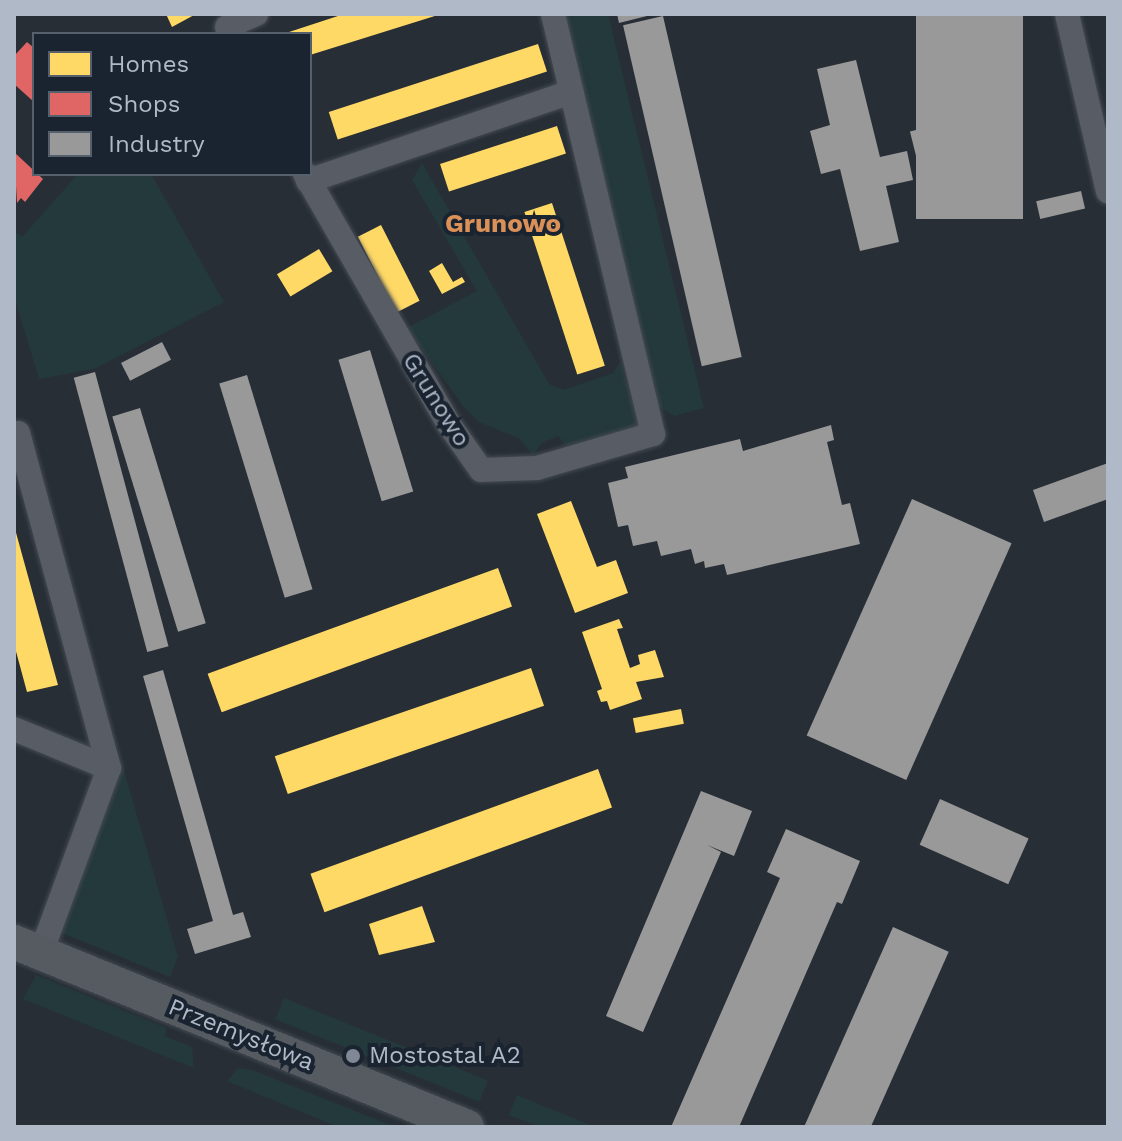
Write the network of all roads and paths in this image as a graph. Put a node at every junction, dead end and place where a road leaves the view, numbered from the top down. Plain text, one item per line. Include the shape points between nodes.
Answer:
1 (256, 14) edge
2 (553, 14) edge
3 (1067, 14) edge
4 (226, 25) edge
5 (571, 92) junction
6 (306, 178) edge
7 (1108, 191) edge
8 (14, 434) edge
9 (14, 729) edge
10 (109, 768) junction
11 (28, 948) edge
12 (467, 1127) edge

1 - 4 street
2 - 5 street
3 - 7 street
5 - 6 street
5 - 6 street, Grunowo via 653,434 537,468 481,470 448,423
8 - 10 street via 18,433
9 - 10 street
10 - 11 street
11 - 12 street, Przemysłowa

